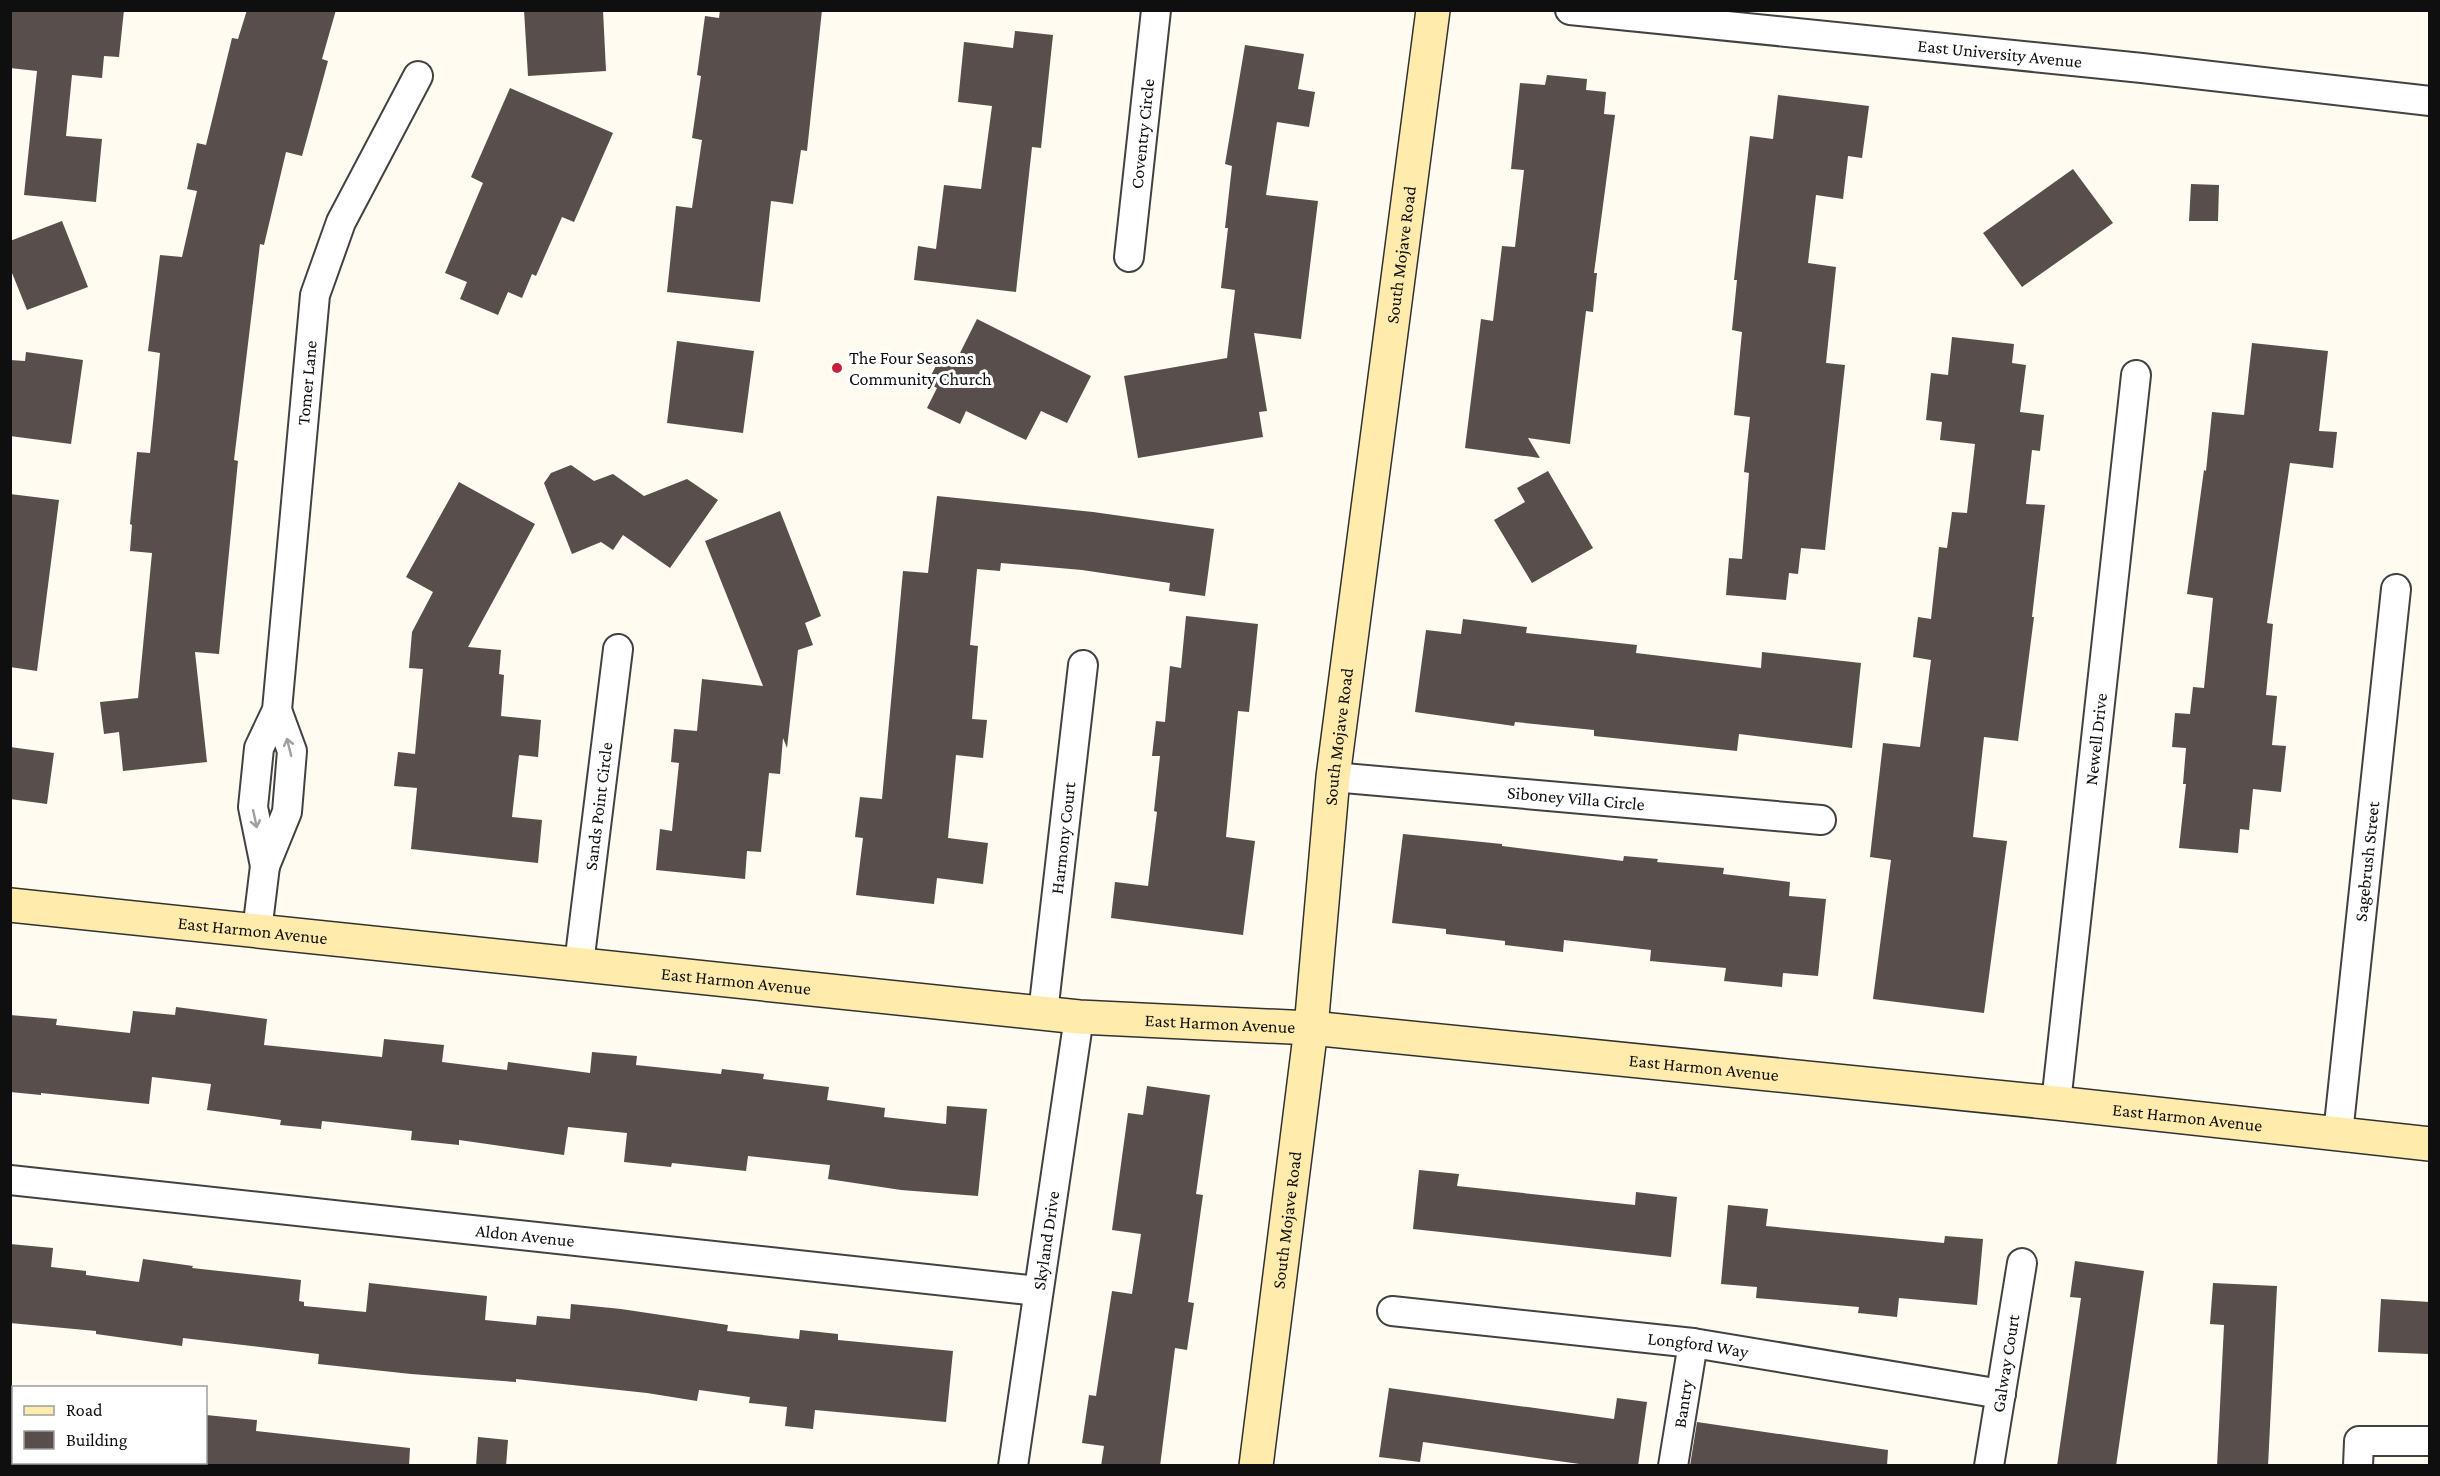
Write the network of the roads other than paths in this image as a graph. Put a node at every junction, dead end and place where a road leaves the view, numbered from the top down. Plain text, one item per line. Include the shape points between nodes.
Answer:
1 (1156, 10) edge
2 (1433, 10) edge
3 (1570, 10) edge
4 (417, 76) dead end
5 (2430, 100) edge
6 (1129, 257) dead end
7 (2136, 375) dead end
8 (2396, 589) dead end
9 (618, 649) dead end
10 (1083, 664) dead end
11 (1333, 777) junction
12 (1821, 820) dead end
13 (10, 905) edge
14 (257, 931) junction
15 (579, 964) junction
16 (1043, 1013) junction
17 (1079, 1017) junction
18 (1311, 1028) junction
19 (2056, 1103) junction
20 (2338, 1134) junction
21 (2430, 1144) edge
22 (10, 1180) edge
23 (2022, 1263) dead end
24 (1038, 1291) junction
25 (1392, 1311) dead end
26 (1693, 1344) junction
27 (2001, 1394) junction
28 (2430, 1441) edge
29 (2358, 1453) edge
30 (1013, 1466) edge
31 (1256, 1466) edge
32 (1673, 1466) edge
33 (1989, 1466) edge

1 - 6 street, Coventry Circle
2 - 11 main road, South Mojave Road
3 - 5 street, East University Avenue
4 - 14 street, Tomer Lane via 341,222 315,295 277,710 259,748 253,807 265,866
7 - 19 street, Newell Drive
8 - 20 street, Sagebrush Street
9 - 15 street, Sands Point Circle
10 - 16 street, Harmony Court
11 - 12 street, Siboney Villa Circle
11 - 18 main road, South Mojave Road
13 - 14 main road, East Harmon Avenue
14 - 15 main road, East Harmon Avenue
15 - 16 main road, East Harmon Avenue
16 - 17 main road, East Harmon Avenue
17 - 18 main road, East Harmon Avenue
17 - 24 street, Skyland Drive
18 - 19 main road, East Harmon Avenue
18 - 31 main road, South Mojave Road
19 - 20 main road, East Harmon Avenue
20 - 21 main road, East Harmon Avenue
22 - 24 street, Aldon Avenue
23 - 27 street, Galway Court
24 - 30 street, Skyland Drive
25 - 26 street, Longford Way
26 - 27 street, Longford Way
26 - 32 street, Bantry
27 - 33 street, Galway Court
28 - 29 street

